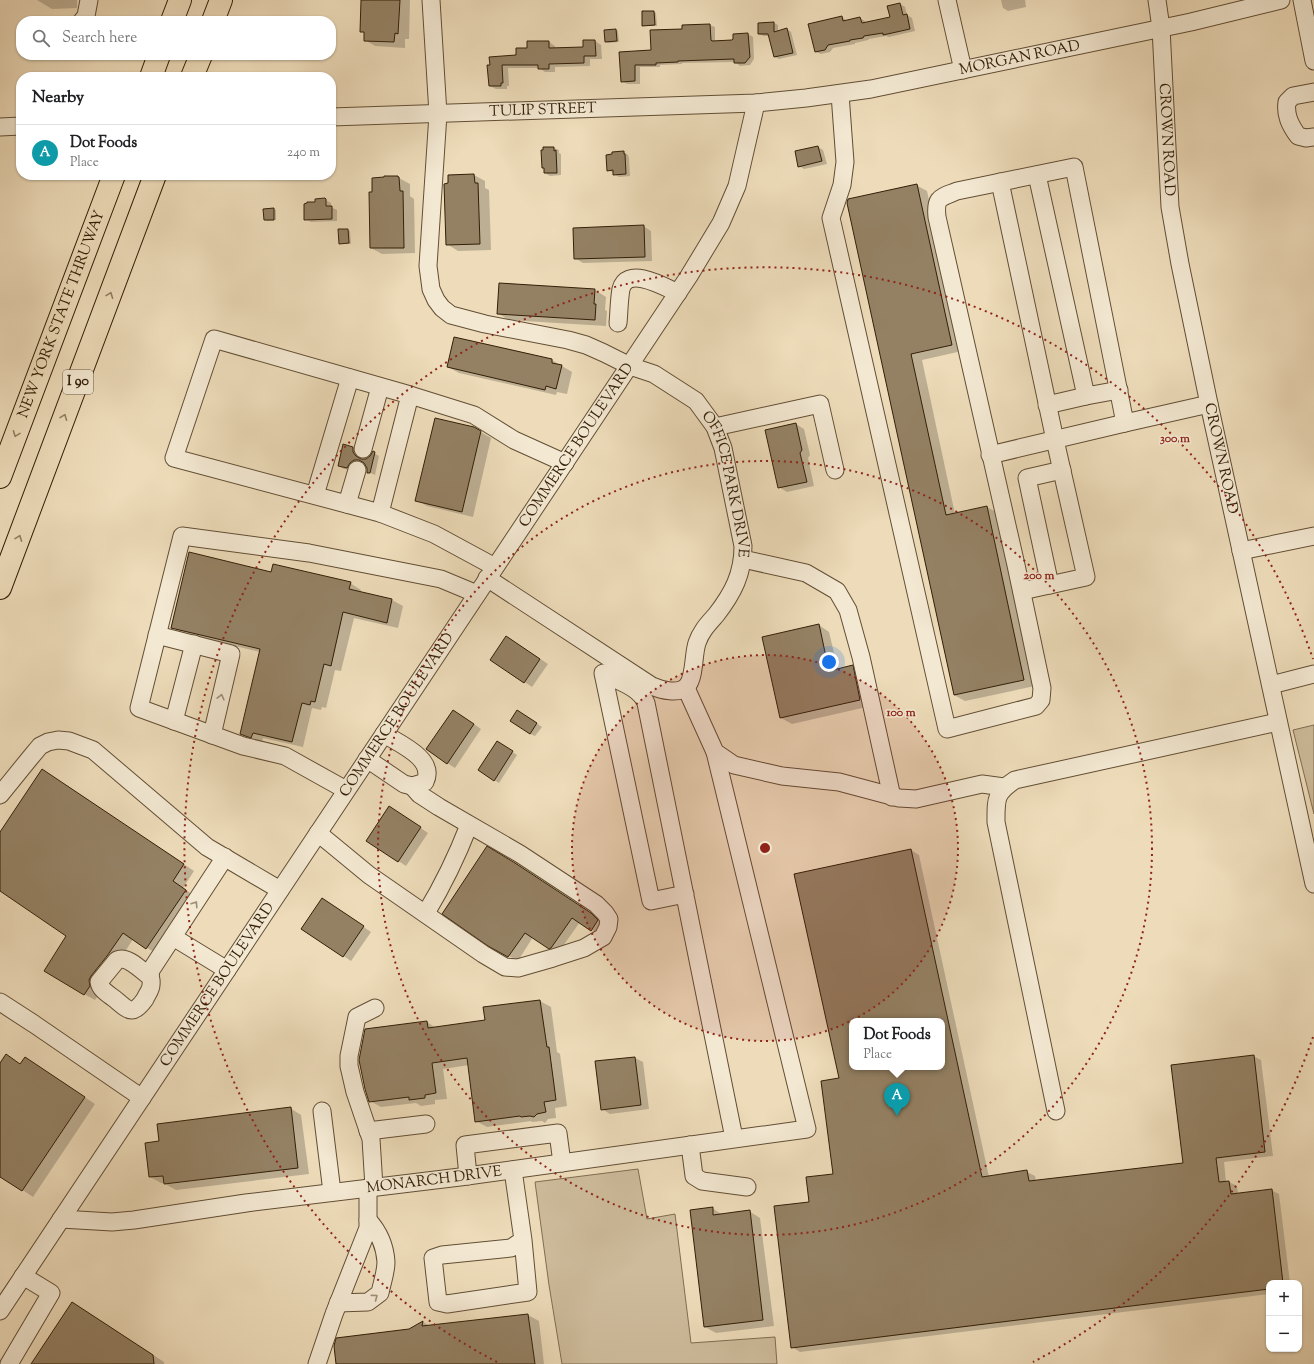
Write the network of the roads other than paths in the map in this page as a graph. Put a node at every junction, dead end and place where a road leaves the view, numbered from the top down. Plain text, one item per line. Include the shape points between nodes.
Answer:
1 (89, 0) edge
2 (180, 0) edge
3 (221, 0) edge
4 (432, 0) edge
5 (947, 0) edge
6 (1157, 0) edge
7 (1282, 0) edge
8 (1302, 0) edge
9 (86, 16) edge
10 (174, 16) edge
11 (215, 16) edge
12 (1161, 28) junction
13 (157, 60) edge
14 (199, 60) edge
15 (1314, 61) edge
16 (963, 70) junction
17 (153, 72) edge
18 (194, 72) edge
19 (1314, 92) edge
20 (840, 94) junction
21 (756, 103) junction
22 (438, 114) junction
23 (336, 117) edge
24 (16, 126) edge
25 (0, 127) edge
26 (1314, 137) edge
27 (1037, 175) junction
28 (112, 180) edge
29 (153, 180) edge
30 (1000, 182) junction
31 (678, 293) junction
32 (618, 323) dead end
33 (630, 366) junction
34 (350, 378) junction
35 (380, 387) junction
36 (1119, 390) junction
37 (410, 395) junction
38 (1086, 396) junction
39 (1209, 404) junction
40 (1047, 405) junction
41 (1125, 423) junction
42 (715, 427) junction
43 (1055, 440) junction
44 (363, 449) dead end
45 (990, 455) junction
46 (565, 463) junction
47 (357, 470) dead end
48 (835, 470) dead end
49 (1062, 470) junction
50 (0, 476) edge
51 (315, 495) junction
52 (347, 504) junction
53 (380, 513) junction
54 (1314, 536) edge
55 (1241, 552) junction
56 (743, 559) junction
57 (491, 573) junction
58 (1050, 585) junction
59 (0, 588) edge
60 (1022, 591) junction
61 (477, 594) junction
62 (157, 635) junction
63 (194, 644) junction
64 (1314, 674) edge
65 (1271, 685) junction
66 (686, 688) junction
67 (174, 721) junction
68 (1278, 722) junction
69 (212, 734) junction
70 (384, 734) junction
71 (715, 752) junction
72 (367, 759) junction
73 (412, 786) junction
74 (1004, 788) junction
75 (346, 790) junction
76 (0, 795) edge
77 (892, 796) junction
78 (469, 825) junction
79 (318, 833) junction
80 (225, 857) junction
81 (1314, 884) edge
82 (280, 890) junction
83 (685, 894) junction
84 (426, 913) junction
85 (174, 937) junction
86 (227, 970) junction
87 (149, 976) dead end
88 (0, 1002) edge
89 (375, 1008) dead end
90 (142, 1098) junction
91 (322, 1111) dead end
92 (1056, 1111) dead end
93 (426, 1124) dead end
94 (368, 1131) junction
95 (734, 1138) junction
96 (690, 1145) junction
97 (562, 1163) junction
98 (513, 1170) junction
99 (468, 1176) junction
100 (747, 1187) dead end
101 (371, 1188) junction
102 (332, 1192) junction
103 (61, 1219) junction
104 (368, 1220) junction
105 (522, 1240) junction
106 (23, 1276) junction
107 (338, 1303) junction
108 (1, 1307) edge
109 (9, 1364) edge
110 (317, 1364) edge

1 - 9 street
2 - 10 highway
3 - 11 highway
4 - 22 street, OFFICE PARK DRIVE
5 - 16 street
6 - 12 street, CROWN ROAD
7 - 12 street, MORGAN ROAD
8 - 15 street
12 - 16 street, MORGAN ROAD
12 - 39 street, CROWN ROAD via 1170,207
13 - 17 highway
14 - 18 highway
16 - 20 street, MORGAN ROAD
19 - 26 street via 1293,96 1287,102 1286,109 1288,120 1298,136
20 - 21 street, MORGAN ROAD
20 - 60 street via 845,162 842,185 831,218 947,729 1036,706 1042,700 1042,688
21 - 22 street, TULIP STREET
21 - 31 street, COMMERCE BOULEVARD via 737,186 721,223
22 - 23 street, TULIP STREET
22 - 33 street, OFFICE PARK DRIVE via 428,266 431,289 442,308 451,314 485,324 586,345
24 - 25 street
27 - 30 street
27 - 36 street via 1074,167
27 - 38 street
28 -> 50 highway, NEW YORK STATE THRUWAY / I 90
59 -> 29 highway, I 90
30 - 40 street
30 - 45 street via 957,191 940,198 935,205
31 - 32 street via 650,281 638,278 628,280 621,289
31 - 33 street, COMMERCE BOULEVARD
33 - 42 street, OFFICE PARK DRIVE via 654,374 696,401
33 - 46 street, COMMERCE BOULEVARD
34 - 35 street
34 - 51 street
34 - 51 street via 214,339 174,458
35 - 37 street
35 - 44 street
36 - 38 street
36 - 41 street
37 - 46 street via 474,415 514,440
37 - 53 street
38 - 40 street
39 - 41 street
39 - 55 street, CROWN ROAD
40 - 43 street
41 - 43 street
42 - 48 street via 820,404
42 - 56 street, OFFICE PARK DRIVE via 723,448 743,546
43 - 45 street
43 - 49 street
45 - 60 street
46 - 57 street, COMMERCE BOULEVARD
47 - 52 street
49 - 58 street via 1027,478
49 - 58 street via 1086,577
51 - 52 street
52 - 53 street
53 - 57 street via 434,534
54 - 55 street
55 - 65 street, CROWN ROAD
56 - 66 street, OFFICE PARK DRIVE via 737,583 717,614 704,628 697,642 691,679
56 - 77 street via 806,574 837,591 848,610 861,657
57 - 61 street, COMMERCE BOULEVARD
57 - 66 street via 652,686 666,692
58 - 60 street
61 - 62 street via 441,579 309,553 182,536
61 - 70 street, COMMERCE BOULEVARD
62 - 63 street
62 - 67 street via 139,708
63 - 67 street
69 -> 63 street via 231,654
64 - 65 street
65 - 68 street, CROWN ROAD
66 - 71 street
67 - 69 street
68 - 74 street via 1015,780
68 - 81 street, CROWN ROAD
69 - 75 street via 243,746 285,756
70 - 72 street, COMMERCE BOULEVARD
70 - 73 street via 421,758 425,764 428,770 424,782
71 - 77 street via 734,765 782,776 839,782
71 - 95 street, MONARCH DRIVE via 807,1129
72 - 73 street via 404,784
72 - 75 street, COMMERCE BOULEVARD
73 - 78 street via 419,794
74 - 77 street via 982,784 916,799
74 - 92 street via 996,800 996,822
75 - 79 street, COMMERCE BOULEVARD
76 - 80 street via 40,746 58,740 68,741 93,750 207,847
78 - 84 street via 446,879
78 - 84 street via 520,854 596,904 609,919 608,927 603,937 584,948 518,968 505,967
79 - 82 street, COMMERCE BOULEVARD
79 - 84 street via 369,875
80 - 82 street
85 -> 80 street
82 - 86 street, COMMERCE BOULEVARD
83 - 83 street via 644,697 603,674 651,901
83 - 95 street
85 - 86 street
85 - 87 street
86 - 90 street, COMMERCE BOULEVARD
88 - 90 street
89 - 94 street via 357,1017 349,1056 355,1092
90 - 103 street, COMMERCE BOULEVARD
91 - 102 street
93 - 94 street
94 - 101 street via 371,1139
95 - 96 street, MONARCH DRIVE
96 - 97 street, MONARCH DRIVE
96 - 100 street via 694,1176 702,1181
97 - 98 street, MONARCH DRIVE
97 - 99 street via 558,1133 465,1145
98 - 99 street, MONARCH DRIVE
98 - 105 street
99 - 101 street, MONARCH DRIVE
101 - 102 street, MONARCH DRIVE
101 - 104 street
102 - 103 street, MONARCH DRIVE via 134,1220 112,1222
103 - 106 street, COMMERCE BOULEVARD
104 - 107 street via 368,1228
107 -> 104 street via 368,1302 380,1293 386,1262 381,1240
105 - 105 street via 511,1248 442,1254 433,1258 438,1302 448,1304 528,1292
106 - 108 street, COMMERCE BOULEVARD
106 - 109 street via 51,1293
107 - 110 street

